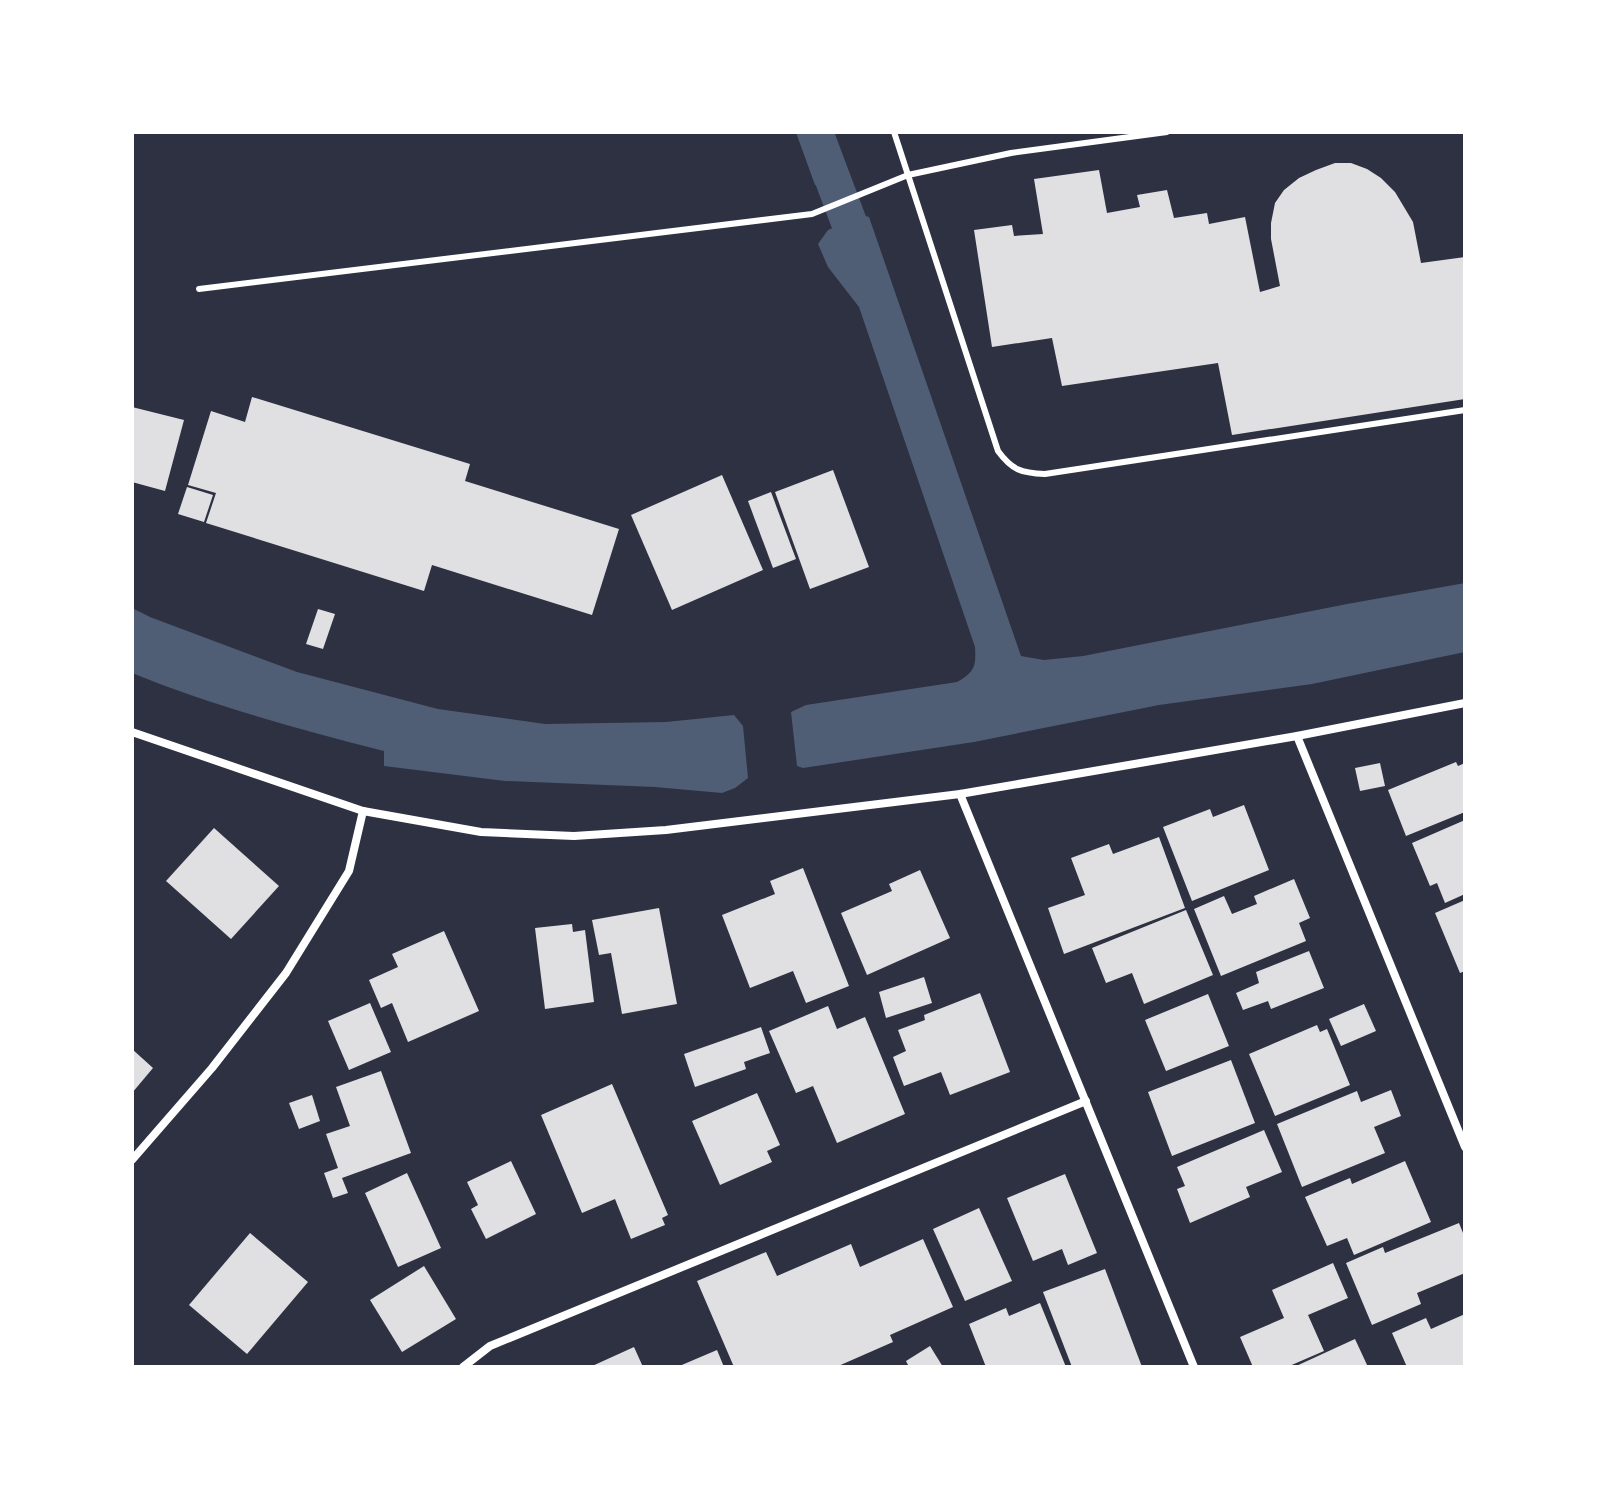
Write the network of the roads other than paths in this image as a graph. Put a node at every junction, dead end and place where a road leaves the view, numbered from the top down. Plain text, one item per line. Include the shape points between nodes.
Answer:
1 (894, 132) edge
2 (1167, 132) edge
3 (908, 175) junction
4 (199, 289) dead end
5 (1465, 410) edge
6 (1465, 703) edge
7 (132, 732) edge
8 (1297, 736) junction
9 (960, 794) junction
10 (363, 811) junction
11 (1086, 1101) junction
12 (1465, 1147) edge
13 (132, 1160) edge
14 (463, 1367) edge
15 (1194, 1367) edge

1 - 3 lane
2 - 3 lane via 1011,153
3 - 4 lane via 812,214
3 - 5 lane via 998,451 1008,465 1026,473
6 - 8 street
7 - 10 street
8 - 9 street
8 - 12 street
9 - 10 street via 574,836 481,832
9 - 11 street
10 - 13 street via 349,871 286,973
11 - 14 street via 490,1346
11 - 15 street

